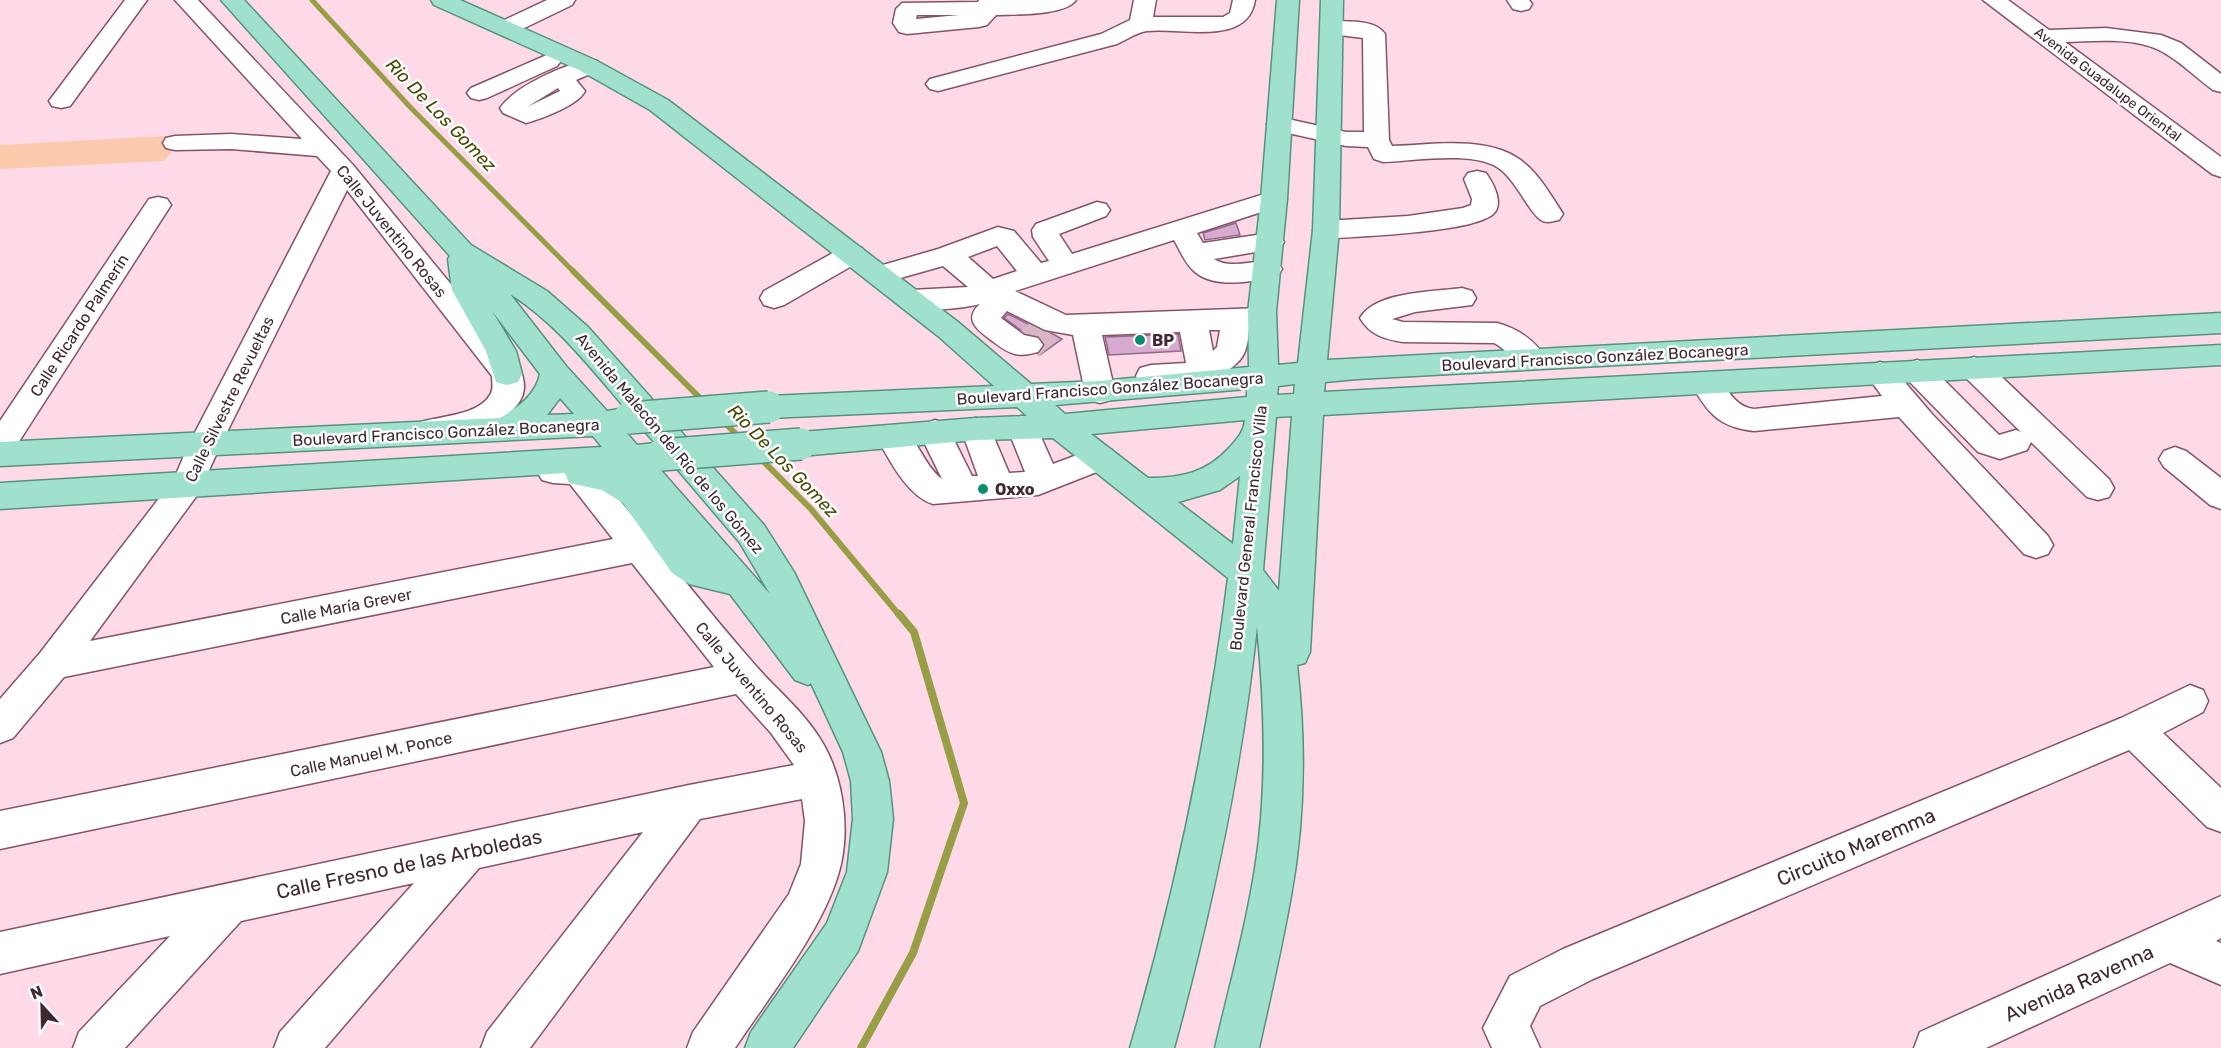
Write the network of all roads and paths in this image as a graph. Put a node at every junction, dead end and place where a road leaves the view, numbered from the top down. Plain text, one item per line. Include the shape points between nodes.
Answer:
1 (136, 0) edge
2 (186, 0) edge
3 (442, 0) edge
4 (516, 0) edge
5 (564, 0) edge
6 (1065, 0) edge
7 (1144, 0) edge
8 (1244, 0) edge
9 (1287, 0) edge
10 (1332, 0) edge
11 (1994, 0) edge
12 (988, 4) edge
13 (241, 5) edge
14 (539, 12) junction
15 (1140, 24) junction
16 (506, 28) junction
17 (1332, 28) junction
18 (2044, 37) junction
19 (534, 41) junction
20 (563, 66) junction
21 (938, 84) dead end
22 (2221, 86) edge
23 (479, 93) dead end
24 (61, 101) dead end
25 (297, 119) junction
26 (1280, 124) junction
27 (1327, 136) junction
28 (248, 141) junction
29 (175, 143) dead end
30 (323, 149) junction
31 (1373, 150) junction
32 (2221, 169) edge
33 (344, 170) junction
34 (1477, 179) dead end
35 (158, 204) dead end
36 (1273, 206) junction
37 (1096, 210) dead end
38 (1550, 214) dead end
39 (1326, 230) junction
40 (1187, 238) junction
41 (461, 251) junction
42 (852, 254) junction
43 (948, 255) junction
44 (1269, 255) junction
45 (1065, 265) junction
46 (1035, 274) junction
47 (879, 275) junction
48 (988, 295) junction
49 (774, 298) dead end
50 (1462, 298) dead end
51 (911, 300) junction
52 (1248, 319) junction
53 (1193, 322) junction
54 (2221, 323) edge
55 (1148, 324) junction
56 (1085, 327) junction
57 (948, 329) junction
58 (1314, 337) junction
59 (2221, 356) edge
60 (1532, 360) junction
61 (1202, 368) junction
62 (1974, 368) junction
63 (1357, 369) junction
64 (1917, 370) junction
65 (555, 373) junction
66 (1880, 373) junction
67 (507, 374) junction
68 (1158, 382) junction
69 (1705, 382) junction
70 (1099, 387) junction
71 (1309, 389) junction
72 (1906, 405) junction
73 (1261, 406) junction
74 (1023, 412) junction
75 (615, 421) junction
76 (1059, 426) junction
77 (505, 429) junction
78 (976, 429) junction
79 (935, 432) junction
80 (414, 434) junction
81 (891, 436) junction
82 (2016, 442) dead end
83 (205, 444) junction
84 (0, 446) edge
85 (0, 454) edge
86 (646, 456) junction
87 (1101, 458) junction
88 (2175, 459) dead end
89 (389, 471) junction
90 (580, 474) junction
91 (1044, 480) junction
92 (187, 485) junction
93 (998, 488) junction
94 (2098, 488) dead end
95 (963, 490) junction
96 (1141, 491) junction
97 (0, 496) edge
98 (2221, 496) edge
99 (2036, 545) dead end
100 (638, 548) junction
101 (1246, 574) junction
102 (741, 582) junction
103 (53, 664) junction
104 (743, 677) junction
105 (2190, 701) dead end
106 (845, 718) junction
107 (0, 726) edge
108 (2134, 730) junction
109 (1284, 771) junction
110 (819, 778) junction
111 (689, 803) junction
112 (2221, 814) edge
113 (0, 830) edge
114 (467, 852) junction
115 (231, 902) junction
116 (2221, 916) edge
117 (2170, 942) junction
118 (0, 953) edge
119 (2221, 964) edge
120 (1965, 1042) edge
121 (95, 1048) edge
122 (296, 1048) edge
123 (503, 1048) edge
124 (709, 1048) edge
125 (767, 1048) edge
126 (1152, 1048) edge
127 (1237, 1048) edge
128 (1518, 1048) edge

1 - 24 street
2 - 25 street, Calle Juventino Rosas
3 - 16 main road
4 - 14 street
5 - 14 street
6 - 12 street via 1045,7
7 - 15 street
8 - 15 street via 1241,15 1224,24
9 - 26 main road, Boulevard General Francisco Villa
10 - 17 main road
11 - 18 street, Avenida Guadalupe Oriental
13 - 41 main road, Avenida Malecón del Río de los Gómez
14 - 16 street
14 - 19 street
15 - 21 street via 1109,39
16 - 19 main road
17 - 27 main road
17 - 31 street via 1374,34
18 - 22 street via 2145,38 2175,50
18 - 32 street, Avenida Guadalupe Oriental
19 - 20 main road
20 - 23 street
20 - 42 main road via 590,66 659,105
25 - 28 street
25 - 30 street, Calle Juventino Rosas
26 - 27 street
26 - 36 main road, Boulevard General Francisco Villa
27 - 31 street
27 - 39 main road
28 - 29 street
28 - 30 street
30 - 33 street, Calle Juventino Rosas
31 - 38 street via 1497,156 1513,168
33 - 67 street, Calle Juventino Rosas
33 - 83 street, Calle Silvestre Revueltas
34 - 39 street via 1485,199 1484,209 1475,214
35 - 84 street, Calle Ricardo Palmerín
36 - 40 street
36 - 44 main road, Boulevard General Francisco Villa
37 - 45 street via 1045,230
39 - 58 main road
40 - 44 street via 1206,267 1215,271
40 - 45 street
41 - 65 main road
41 - 67 main road via 466,290 501,351
41 - 106 main road, Avenida Malecón del Río de los Gómez via 537,297 571,327 752,534 782,582
42 - 47 main road
42 - 49 street
43 - 46 street via 1004,237
43 - 47 street
43 - 48 street
44 - 52 main road, Boulevard General Francisco Villa
45 - 46 street
46 - 48 street
47 - 51 main road
48 - 51 street
48 - 56 street via 986,322 1018,345 1043,332
48 - 57 street
50 - 60 street via 1401,306 1374,318 1388,330 1403,332 1497,333 1520,344
51 - 57 main road
52 - 53 street
52 - 61 street via 1226,359
52 - 73 main road, Boulevard General Francisco Villa
53 - 55 street
53 - 61 street
54 - 60 main road, Boulevard Francisco González Bocanegra
55 - 56 street
55 - 68 street
56 - 70 street
57 - 74 main road
58 - 63 main road
58 - 71 main road
59 - 62 main road, Boulevard Francisco González Bocanegra
60 - 63 main road, Boulevard Francisco González Bocanegra
61 - 68 street
62 - 64 main road, Boulevard Francisco González Bocanegra
62 - 94 street
63 - 71 main road, Boulevard Francisco González Bocanegra
64 - 66 main road, Boulevard Francisco González Bocanegra
64 - 82 street via 1989,444 2000,447
65 - 75 main road
65 - 77 main road via 551,391 542,403
66 - 69 main road, Boulevard Francisco González Bocanegra
66 - 72 street
67 - 80 street via 507,398 497,409
68 - 70 main road, Boulevard Francisco González Bocanegra
68 - 73 main road, Boulevard Francisco González Bocanegra
69 - 71 main road, Boulevard Francisco González Bocanegra
69 - 72 street via 1718,402 1739,419
70 - 74 main road, Boulevard Francisco González Bocanegra
71 - 73 main road, Boulevard Francisco González Bocanegra
71 - 109 main road
72 - 99 street
73 - 76 main road, Boulevard Francisco González Bocanegra
73 - 96 main road via 1236,463 1199,485 1171,492
73 - 101 main road, Boulevard General Francisco Villa
74 - 75 main road, Boulevard Francisco González Bocanegra, bridge via 769,407
74 - 76 main road
74 - 78 main road, Boulevard Francisco González Bocanegra
74 - 91 street
75 - 77 main road, Boulevard Francisco González Bocanegra
75 - 86 main road
76 - 87 main road
77 - 80 main road, Boulevard Francisco González Bocanegra
78 - 79 main road, Boulevard Francisco González Bocanegra
78 - 93 street
79 - 81 main road, Boulevard Francisco González Bocanegra
79 - 95 street
80 - 83 main road, Boulevard Francisco González Bocanegra
81 - 86 main road, Boulevard Francisco González Bocanegra, bridge
81 - 95 street via 930,491
83 - 85 main road, Boulevard Francisco González Bocanegra
83 - 92 street, Calle Silvestre Revueltas
86 - 89 main road, Boulevard Francisco González Bocanegra
86 - 102 main road
87 - 91 street
87 - 96 main road
88 - 98 street
89 - 90 street, Boulevard Francisco González Bocanegra via 405,480 563,470
89 - 92 main road, Boulevard Francisco González Bocanegra
90 - 100 street, Calle Juventino Rosas
90 - 102 main road via 610,479 634,494 691,569
91 - 93 street
92 - 97 main road, Boulevard Francisco González Bocanegra
92 - 103 street, Calle Silvestre Revueltas
93 - 95 street
96 - 101 main road
100 - 103 street, Calle María Grever
100 - 104 street, Calle Juventino Rosas
101 - 109 main road via 1274,617 1283,703
101 - 126 main road, Boulevard General Francisco Villa via 1214,793 1195,888
102 - 106 main road
103 - 107 street, Calle Silvestre Revueltas
104 - 110 street, Calle Juventino Rosas via 806,749
104 - 113 street, Calle Manuel M. Ponce
105 - 108 street, Circuito Maremma
106 - 125 main road, Avenida Malecón del Río de los Gómez via 862,752 870,781 873,819 867,872 843,936
108 - 112 street
108 - 128 street, Circuito Maremma via 1578,964 1525,991 1505,1028
109 - 127 main road via 1270,896
110 - 111 street, Calle Fresno de las Arboledas
110 - 124 street, Calle Juventino Rosas via 825,821 821,864 804,907
111 - 114 street, Calle Fresno de las Arboledas
111 - 123 street
114 - 115 street, Calle Fresno de las Arboledas
114 - 122 street
115 - 118 street, Calle Fresno de las Arboledas
115 - 121 street
116 - 117 street, Avenida Ravenna
117 - 119 street
117 - 120 street, Avenida Ravenna

